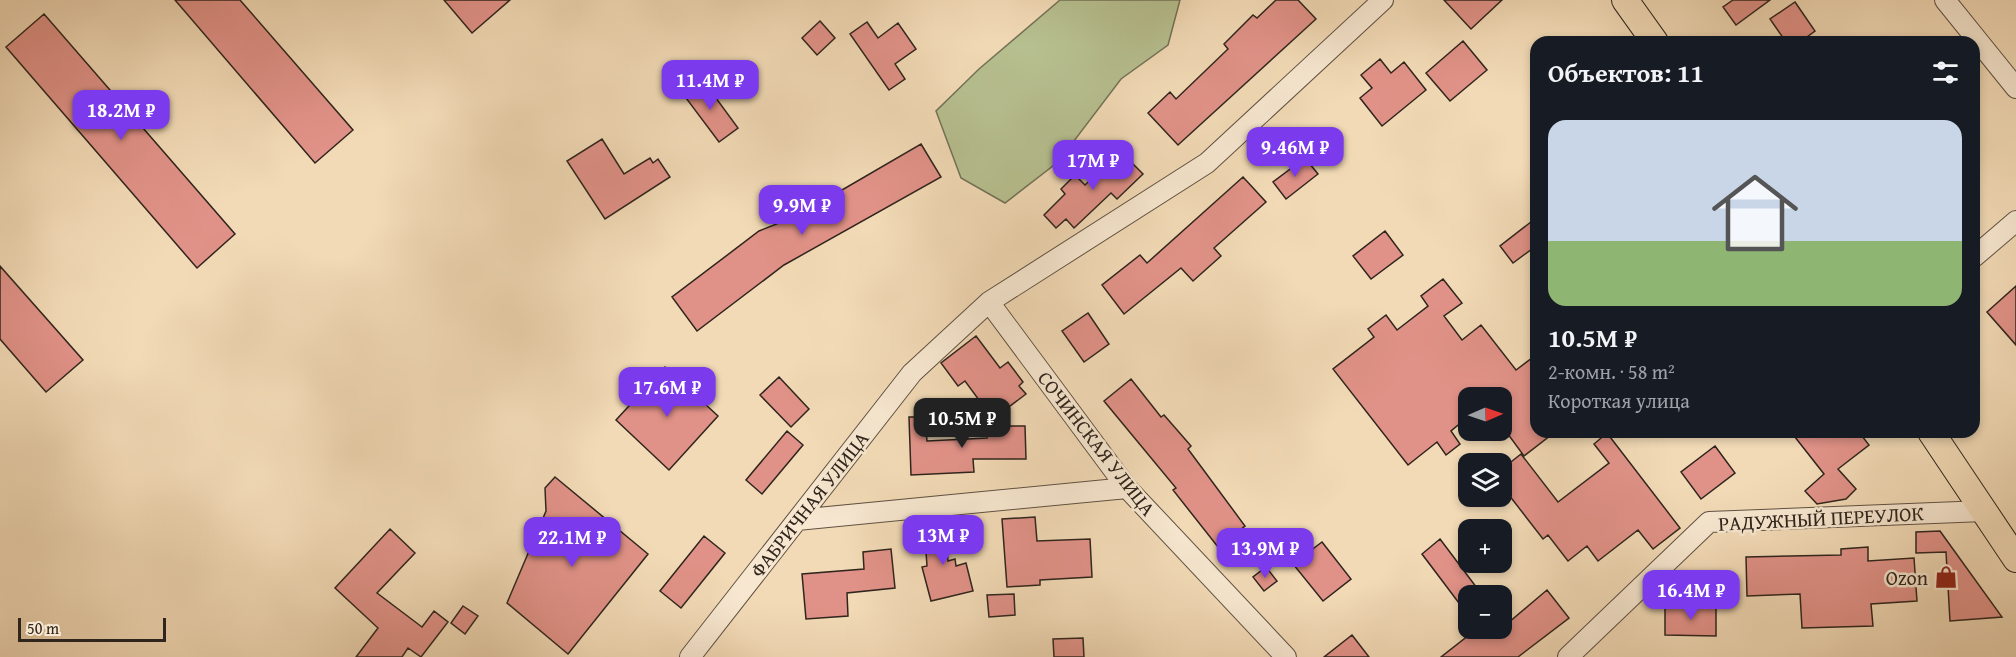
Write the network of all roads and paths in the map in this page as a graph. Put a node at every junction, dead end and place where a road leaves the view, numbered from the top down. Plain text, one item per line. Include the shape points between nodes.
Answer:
1 (1383, 0) edge
2 (1625, 0) edge
3 (1945, 0) edge
4 (1651, 36) edge
5 (1974, 36) edge
6 (1980, 43) edge
7 (2016, 88) edge
8 (2016, 221) edge
9 (1980, 252) edge
10 (989, 302) junction
11 (1935, 438) edge
12 (1127, 488) junction
13 (1984, 511) junction
14 (797, 520) junction
15 (2016, 559) edge
16 (690, 657) edge
17 (1286, 657) edge
18 (1568, 657) edge

1 - 10 street, ФАБРИЧНАЯ УЛИЦА via 1207,163
2 - 4 main road
3 - 5 street
6 - 7 street
8 - 9 street
10 - 12 street, СОЧИНСКАЯ УЛИЦА
10 - 14 street, ФАБРИЧНАЯ УЛИЦА via 912,373
11 - 13 main road
12 - 14 street
12 - 17 street, СОЧИНСКАЯ УЛИЦА
13 - 15 main road
13 - 18 street, РАДУЖНЫЙ ПЕРЕУЛОК via 1709,522
14 - 16 street, ФАБРИЧНАЯ УЛИЦА

